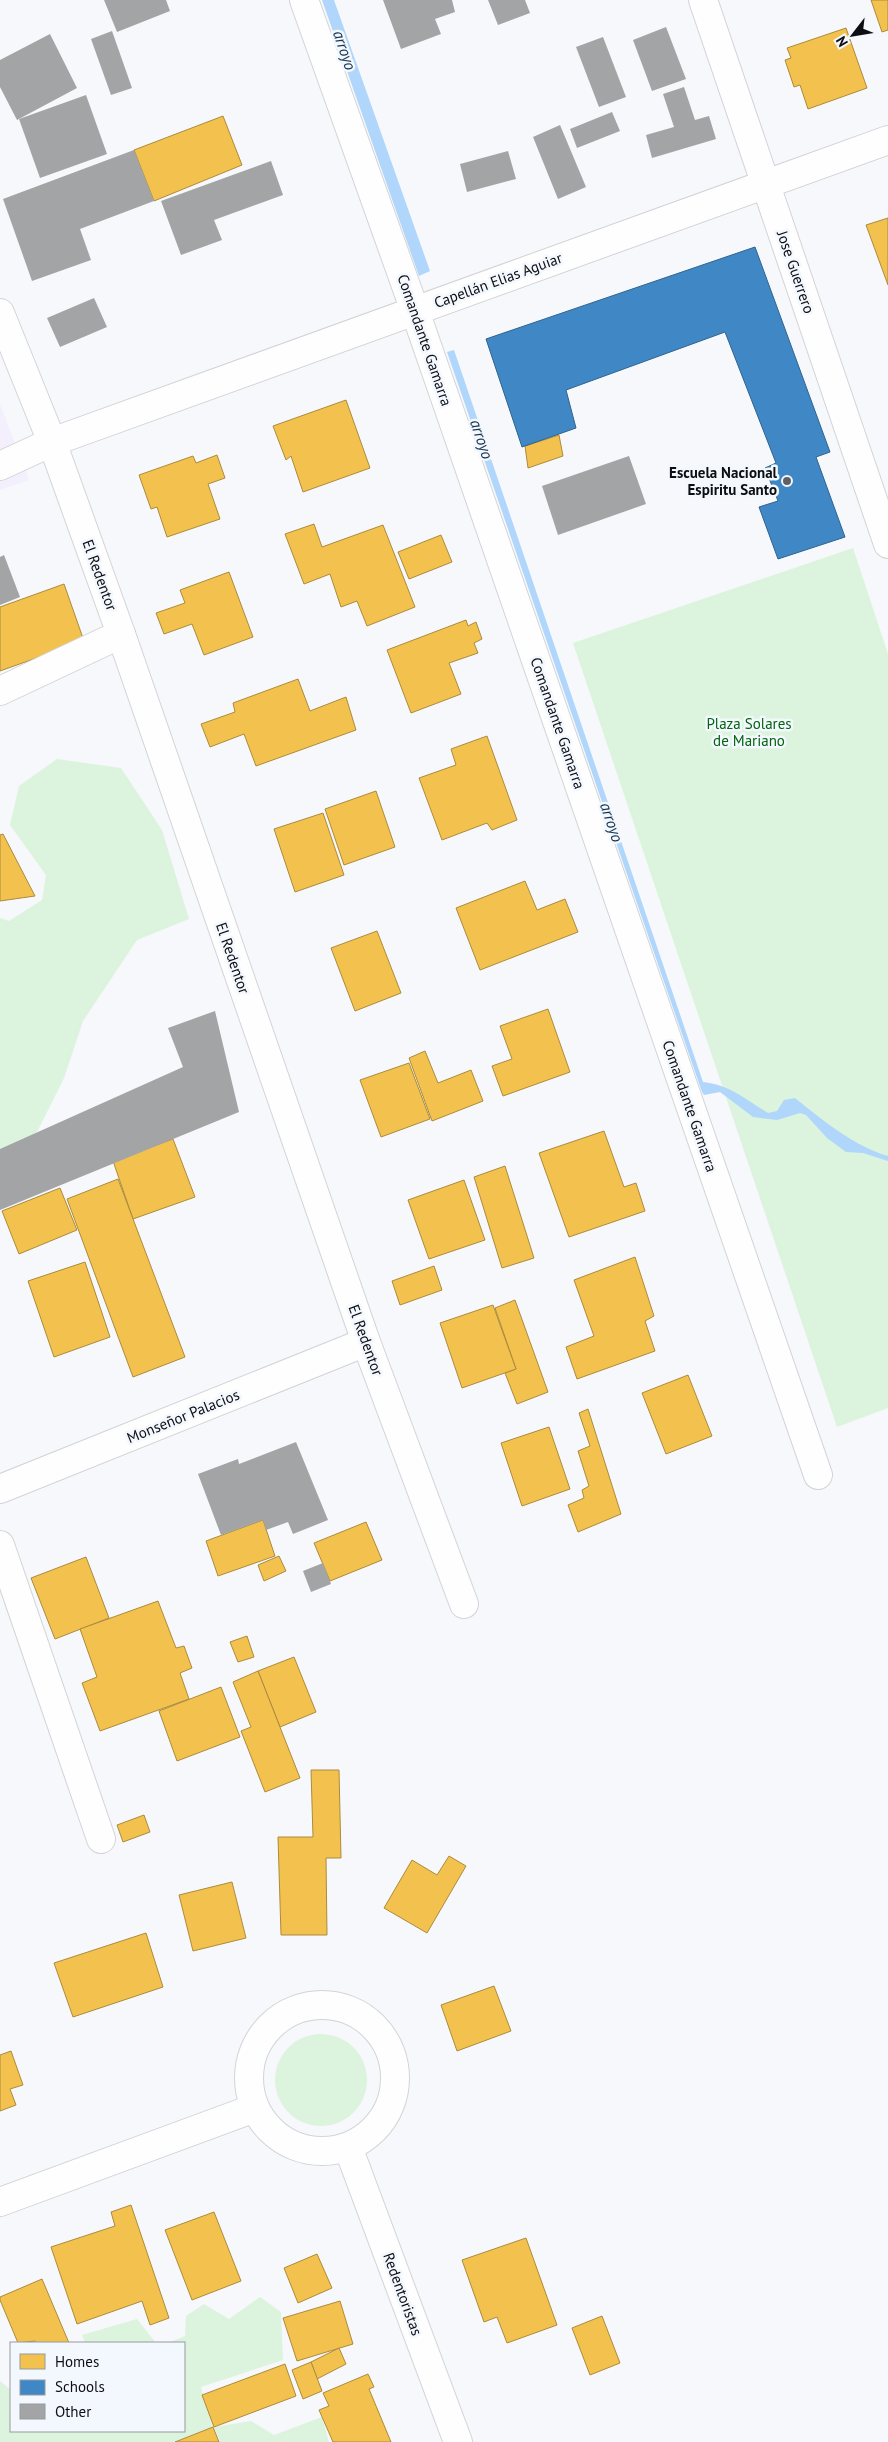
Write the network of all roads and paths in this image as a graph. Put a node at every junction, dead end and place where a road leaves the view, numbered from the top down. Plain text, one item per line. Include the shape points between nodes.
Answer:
1 (304, 0) edge
2 (703, 0) edge
3 (888, 140) edge
4 (765, 182) junction
5 (415, 311) junction
6 (0, 313) edge
7 (52, 442) junction
8 (0, 466) edge
9 (888, 544) edge
10 (121, 634) junction
11 (0, 691) edge
12 (366, 1342) junction
13 (818, 1475) dead end
14 (0, 1489) edge
15 (0, 1545) edge
16 (464, 1604) dead end
17 (101, 1838) dead end
18 (255, 2108) junction
19 (348, 2147) junction
20 (0, 2202) edge
21 (458, 2442) edge

1 - 5 street, Comandante Gamarra
2 - 4 street, Jose Guerrero
3 - 4 street, Capellán Elias Aguiar
4 - 5 street, Capellán Elias Aguiar
4 - 9 street, Jose Guerrero
5 - 7 street, Capellán Elias Aguiar
5 - 13 street, Comandante Gamarra
6 - 7 street, El Redentor
7 - 8 street, Capellán Elias Aguiar
7 - 10 street, El Redentor
10 - 11 street
10 - 12 street, El Redentor
12 - 14 street, Monseñor Palacios
12 - 16 street, El Redentor
15 - 17 street
18 - 19 street via 267,2127 291,2144 327,2152
18 - 19 street via 249,2087 249,2065 257,2044 269,2027 286,2014 306,2006 329,2005 350,2010 369,2022 383,2038 392,2058 395,2079 392,2101 382,2121 367,2136
18 - 20 street
19 - 21 street, Redentoristas

